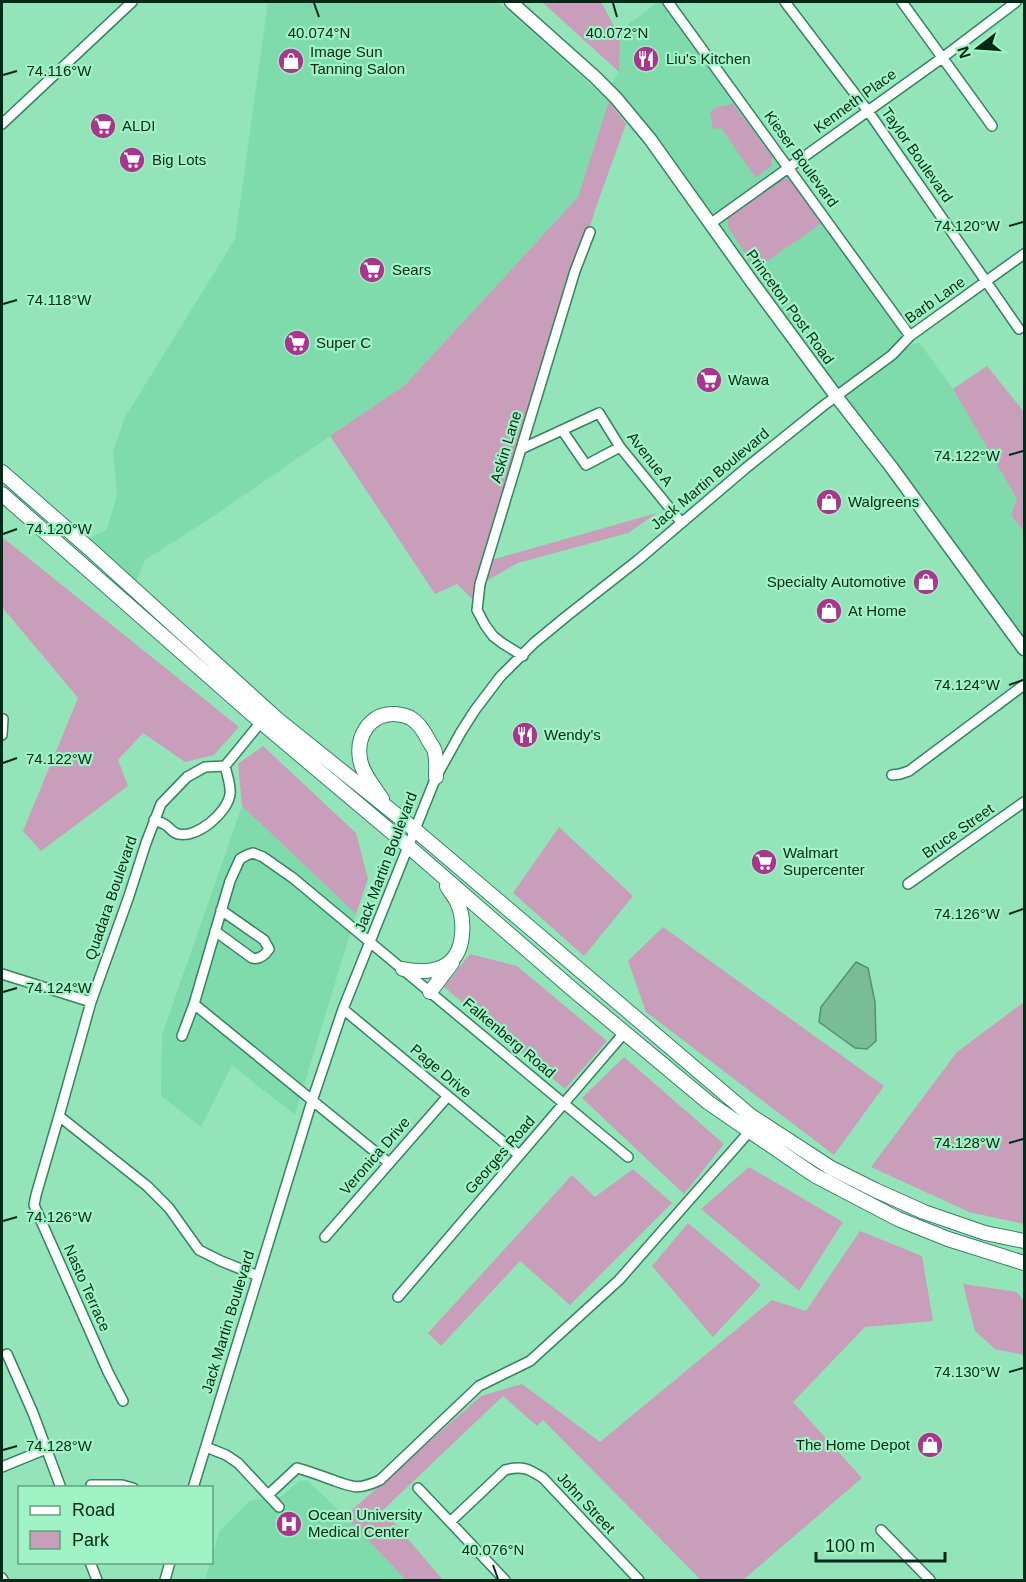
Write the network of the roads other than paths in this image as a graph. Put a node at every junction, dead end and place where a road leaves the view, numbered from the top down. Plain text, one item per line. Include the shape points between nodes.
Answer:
1 (132, 2) edge
2 (511, 2) edge
3 (668, 2) edge
4 (785, 2) edge
5 (902, 2) edge
6 (1016, 2) edge
7 (942, 57) junction
8 (868, 111) junction
9 (2, 124) edge
10 (992, 126) dead end
11 (789, 167) junction
12 (710, 224) junction
13 (590, 232) dead end
14 (1024, 254) edge
15 (987, 281) junction
16 (1019, 329) dead end
17 (910, 336) junction
18 (836, 396) junction
19 (562, 430) junction
20 (620, 447) junction
21 (521, 449) junction
22 (2, 472) edge
23 (2, 494) edge
24 (681, 522) junction
25 (1024, 649) edge
26 (523, 656) junction
27 (1024, 685) edge
28 (3, 718) dead end
29 (261, 722) junction
30 (2, 735) edge
31 (225, 766) junction
32 (892, 774) dead end
33 (436, 777) junction
34 (1024, 802) edge
35 (388, 809) junction
36 (154, 820) junction
37 (414, 829) junction
38 (408, 846) junction
39 (438, 872) junction
40 (908, 884) dead end
41 (221, 910) junction
42 (215, 931) junction
43 (370, 943) junction
44 (455, 959) junction
45 (403, 969) junction
46 (2, 974) edge
47 (430, 992) junction
48 (91, 1002) junction
49 (194, 1004) junction
50 (343, 1009) junction
51 (625, 1032) junction
52 (182, 1036) dead end
53 (448, 1096) junction
54 (312, 1101) junction
55 (564, 1104) junction
56 (60, 1116) junction
57 (749, 1132) junction
58 (519, 1155) junction
59 (628, 1157) dead end
60 (389, 1163) junction
61 (325, 1236) dead end
62 (1024, 1241) edge
63 (1024, 1263) edge
64 (258, 1276) junction
65 (398, 1297) dead end
66 (6, 1354) dead end
67 (123, 1401) dead end
68 (206, 1448) junction
69 (46, 1449) junction
70 (2, 1467) edge
71 (91, 1485) dead end
72 (60, 1486) edge
73 (126, 1486) edge
74 (194, 1486) edge
75 (418, 1488) dead end
76 (268, 1495) junction
77 (279, 1508) dead end
78 (450, 1522) junction
79 (880, 1530) dead end
80 (90, 1564) edge
81 (170, 1564) edge
82 (97, 1581) edge
83 (165, 1581) edge
84 (505, 1581) edge
85 (639, 1581) edge
86 (930, 1581) edge

1 - 9 street
2 - 12 main road, Princeton Post Road via 616,98
3 - 11 street, Kieser Boulevard
4 - 8 street, Taylor Boulevard
5 - 7 street
6 - 7 street, Kenneth Place
7 - 8 street, Kenneth Place
7 - 10 street
8 - 11 street, Kenneth Place
8 - 15 street, Taylor Boulevard
11 - 12 street, Kenneth Place
11 - 17 street, Kieser Boulevard
12 - 18 main road, Princeton Post Road
13 - 21 street, Askin Lane
14 - 15 street, Barb Lane
15 - 16 street, Taylor Boulevard
15 - 17 street, Barb Lane
17 - 18 street, Barb Lane via 892,355
18 - 24 street, Jack Martin Boulevard
18 - 25 main road, Princeton Post Road
19 - 20 street, Avenue A via 599,413
19 - 20 street via 586,465
19 - 21 street
20 - 24 street, Avenue A
21 - 26 street, Askin Lane via 480,584 477,610 493,636
22 - 35 highway via 277,719
23 - 29 highway
24 - 26 street, Jack Martin Boulevard
26 - 33 street, Jack Martin Boulevard via 500,677 475,710
27 - 32 street via 909,771
28 - 30 street
29 - 31 street
29 - 38 highway
31 - 36 street, Quadara Boulevard via 205,767 187,777 162,804
31 - 36 street via 230,795 224,810 200,830 176,834
33 - 35 highway via 435,752 415,720 400,714 376,718 363,735 360,760
33 - 37 street, Jack Martin Boulevard
34 - 40 street, Bruce Street
35 - 37 highway
36 - 48 street, Quadara Boulevard
37 - 38 street, Jack Martin Boulevard
37 - 62 highway via 752,1116 831,1168 875,1190 985,1233
38 - 39 highway
38 - 43 street, Jack Martin Boulevard
39 - 44 highway via 458,904 463,925
39 - 51 highway
41 - 42 street
41 - 42 street via 264,940 269,949 261,957 252,958
41 - 43 street, Falkenberg Road via 240,860 253,853 293,878
42 - 49 street
43 - 45 street, Falkenberg Road
43 - 50 street, Jack Martin Boulevard
44 - 45 highway via 442,968
44 - 47 highway
45 - 47 street, Falkenberg Road
46 - 48 street
47 - 55 street, Falkenberg Road
48 - 56 street, Quadara Boulevard
49 - 52 street
49 - 54 street
50 - 53 street, Page Drive
50 - 54 street, Jack Martin Boulevard
51 - 55 street, Georges Road
51 - 57 highway
53 - 58 street, Page Drive
53 - 60 street, Veronica Drive
54 - 60 street
54 - 64 street, Jack Martin Boulevard
55 - 58 street, Georges Road
55 - 59 street, Falkenberg Road
56 - 64 street via 147,1186 169,1208 199,1250
56 - 67 street, Nasto Terrace via 34,1205
57 - 63 highway via 814,1175 898,1219
57 - 76 street via 619,1280 530,1361 479,1386 380,1480 368,1486 345,1486 297,1468
58 - 65 street, Georges Road
60 - 61 street, Veronica Drive
64 - 68 street, Jack Martin Boulevard
66 - 69 street
68 - 74 street, Jack Martin Boulevard
68 - 76 street via 238,1463
69 - 70 street
69 - 72 street
71 - 73 street
75 - 78 street
76 - 77 street
78 - 84 street
78 - 85 street, John Street via 505,1470 530,1470 543,1478
79 - 86 street
80 - 82 street
81 - 83 street

